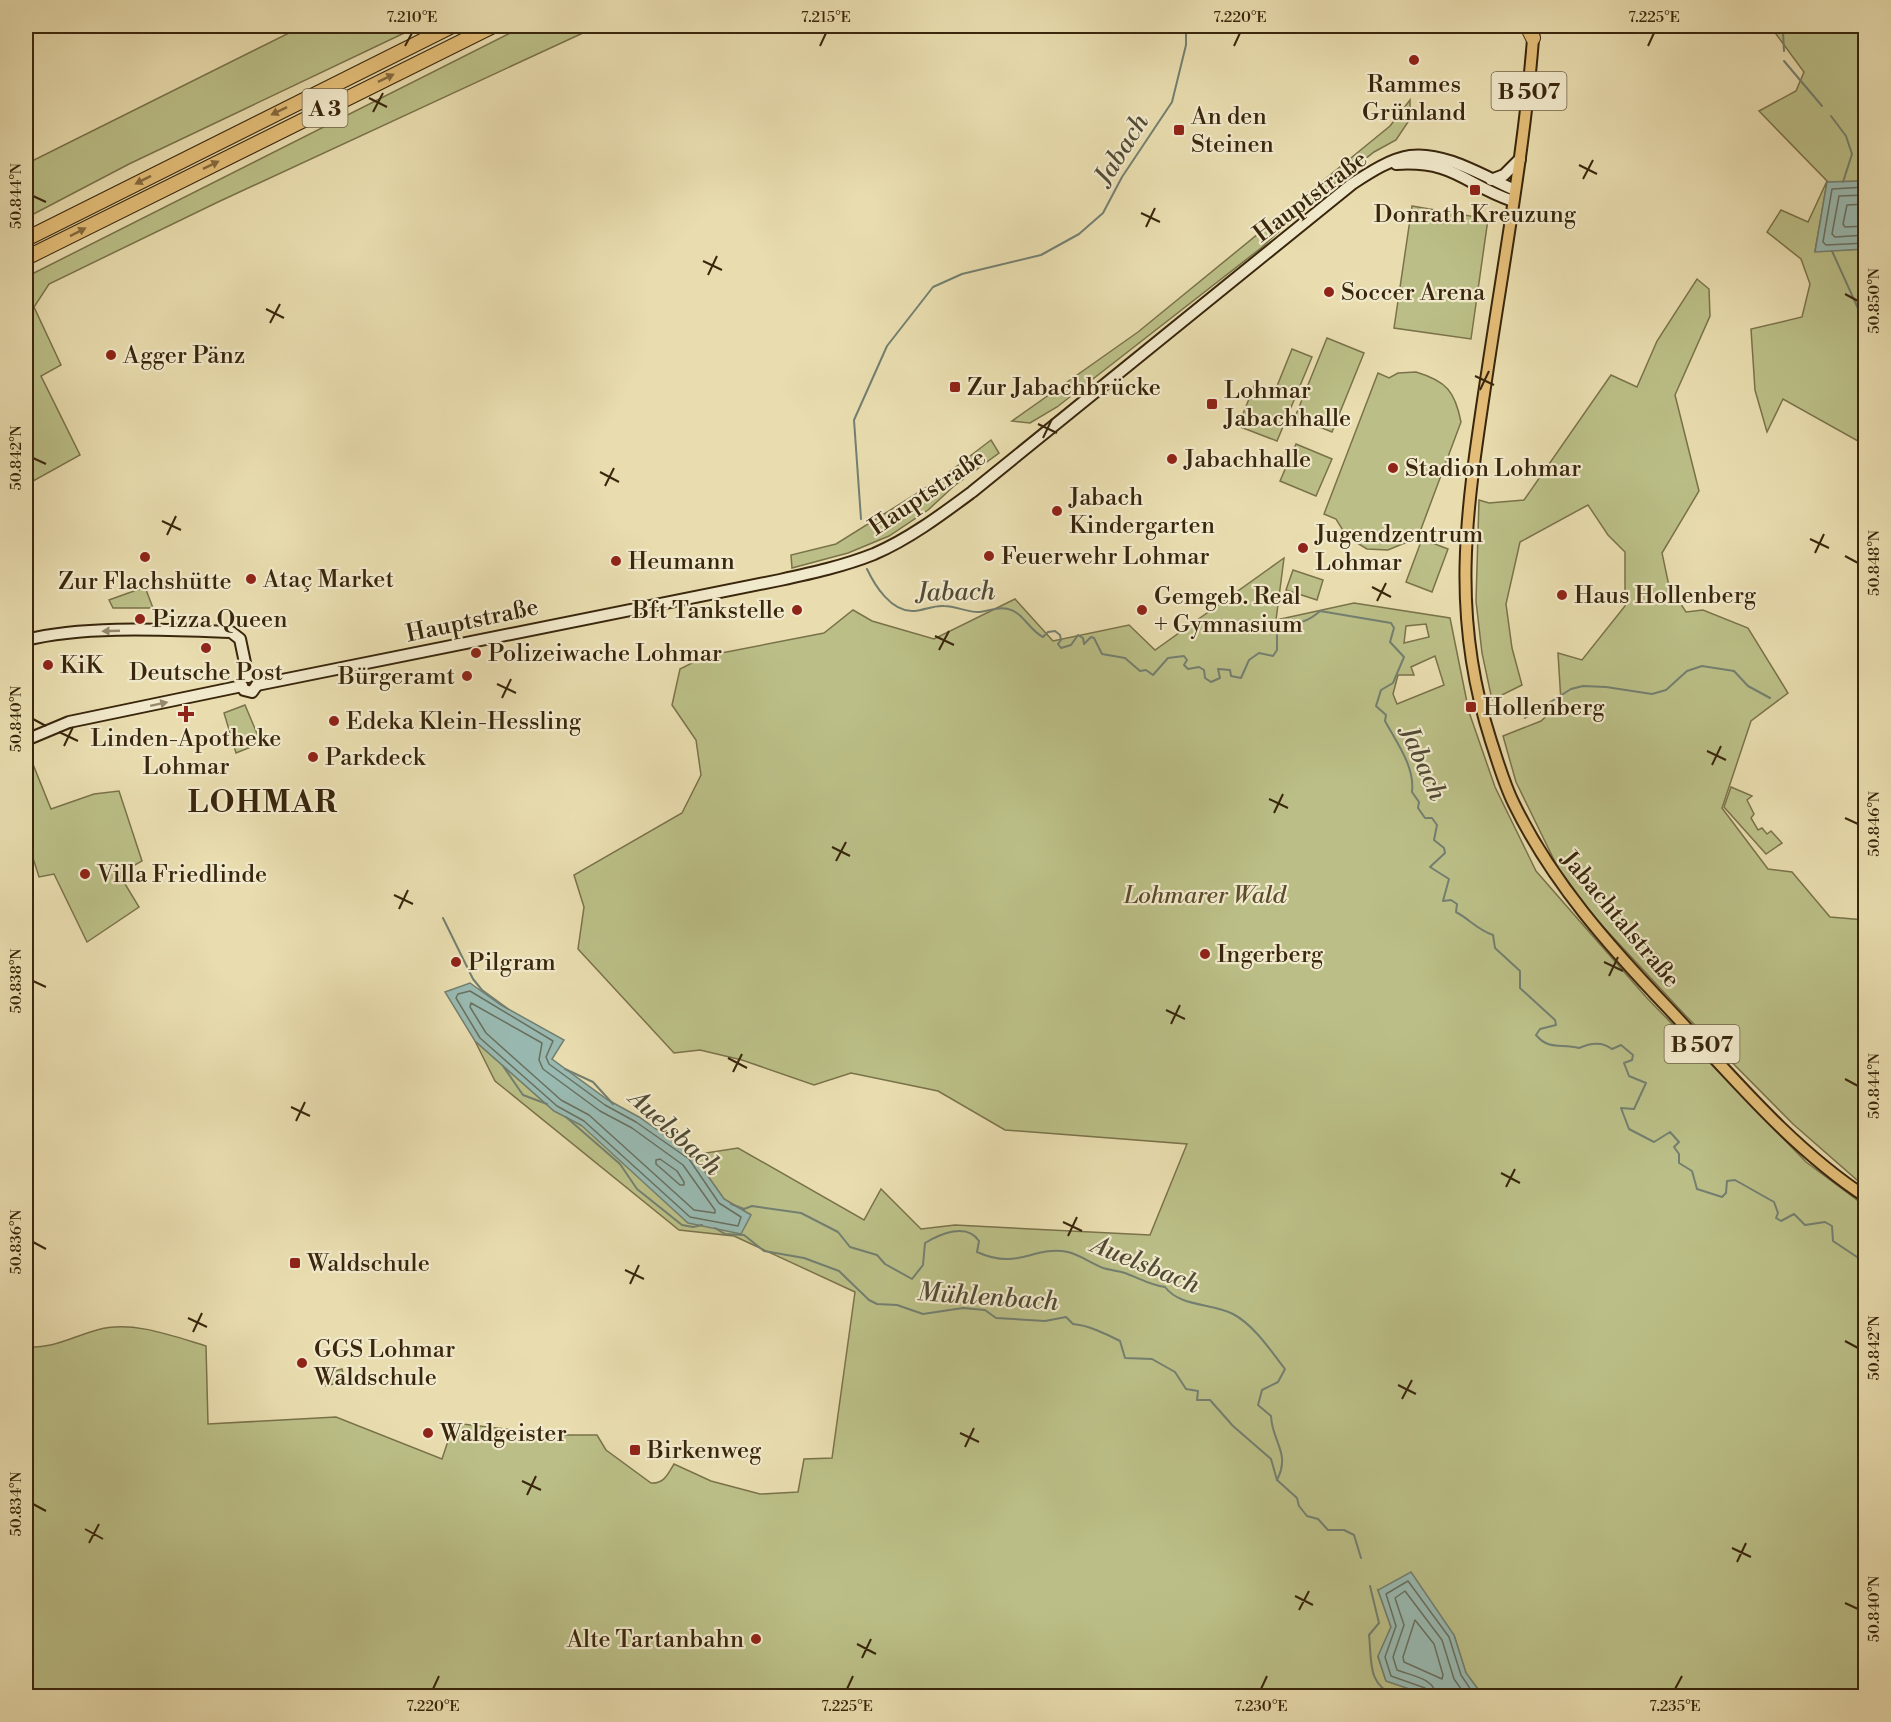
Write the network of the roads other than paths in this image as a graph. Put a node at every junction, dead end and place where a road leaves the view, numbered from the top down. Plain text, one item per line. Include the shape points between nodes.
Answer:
1 (452, 26) edge
2 (493, 26) edge
3 (1542, 26) edge
4 (1532, 30) edge
5 (1520, 159) junction
6 (1386, 165) junction
7 (1491, 180) junction
8 (1514, 195) junction
9 (26, 238) edge
10 (26, 258) edge
11 (26, 640) edge
12 (245, 682) junction
13 (26, 740) edge
14 (1866, 1197) edge

1 -> 9 highway, A 3
10 -> 2 highway, A 3
3 - 4 main road
4 - 5 main road, Jabachtalstraße / B 507
5 - 7 main road via 1504,175
5 - 8 main road, Jabachtalstraße
6 - 7 main road, Hauptstraße via 1409,156 1442,160
6 - 8 main road via 1429,164 1462,174 1498,195
6 - 12 main road, Hauptstraße via 1352,184 972,492 875,554 823,571 257,684 252,692 244,690
7 - 8 main road
8 - 14 main road, Jabachtalstraße / B 507 via 1464,544 1469,647 1480,705 1496,757 1533,840 1554,876 1592,924 1812,1156
12 -> 11 main road via 240,639 235,634 104,631
13 -> 12 main road via 69,722

